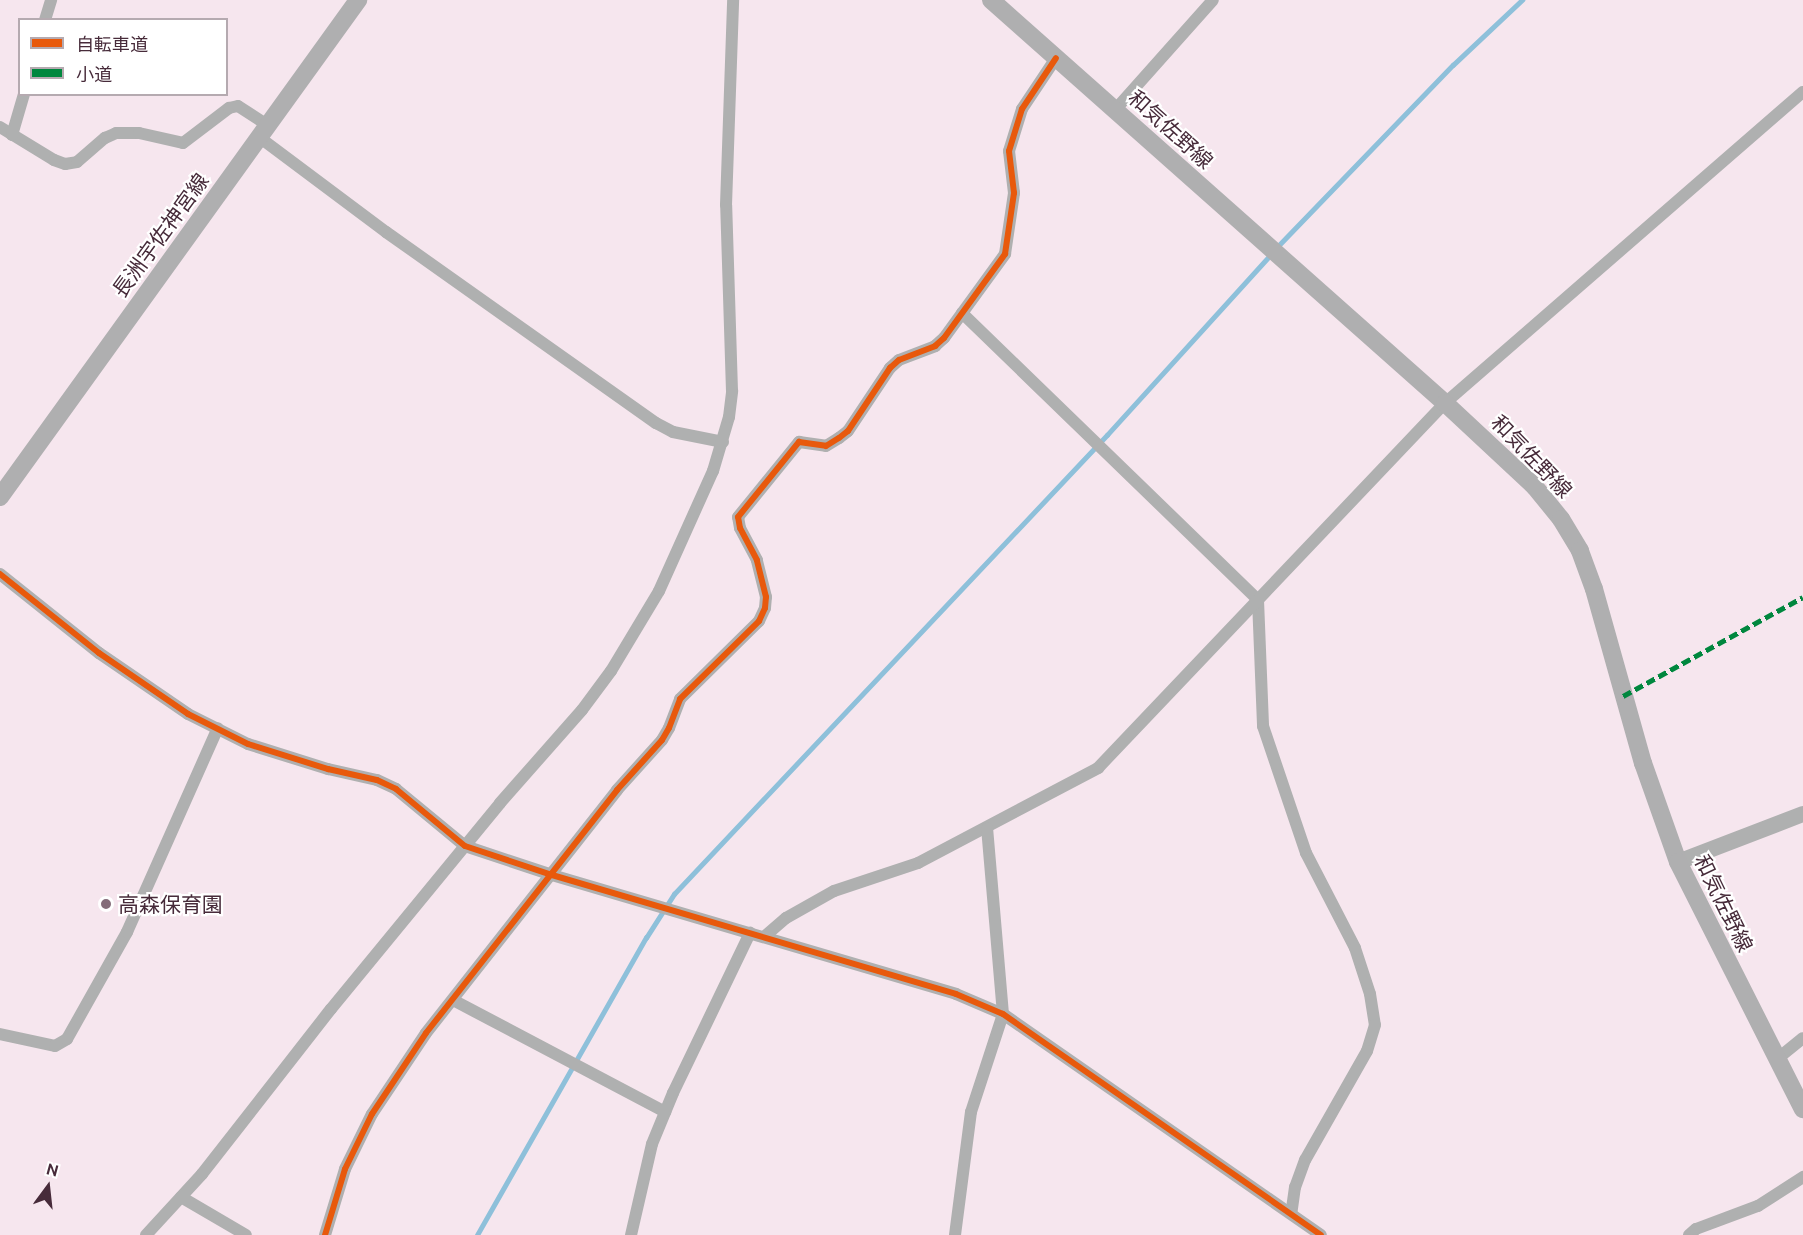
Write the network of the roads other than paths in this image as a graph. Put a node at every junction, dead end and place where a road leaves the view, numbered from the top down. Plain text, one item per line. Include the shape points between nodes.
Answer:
1 (51, 0) edge
2 (358, 0) edge
3 (733, 0) edge
4 (991, 0) edge
5 (1213, 0) edge
6 (46, 18) edge
7 (1056, 58) junction
8 (23, 96) edge
9 (1802, 96) edge
10 (1115, 110) junction
11 (0, 127) edge
12 (263, 131) junction
13 (12, 135) junction
14 (962, 314) junction
15 (1445, 403) junction
16 (723, 442) junction
17 (0, 497) edge
18 (0, 574) edge
19 (1258, 600) junction
20 (218, 728) junction
21 (1803, 814) edge
22 (987, 829) junction
23 (465, 846) junction
24 (1678, 862) junction
25 (552, 875) junction
26 (750, 933) junction
27 (764, 937) junction
28 (453, 1000) junction
29 (1003, 1014) junction
30 (0, 1034) edge
31 (1803, 1038) edge
32 (1777, 1059) junction
33 (1803, 1109) edge
34 (665, 1112) junction
35 (1803, 1177) edge
36 (181, 1197) junction
37 (1291, 1214) junction
38 (146, 1235) edge
39 (246, 1235) edge
40 (325, 1235) edge
41 (631, 1235) edge
42 (955, 1235) edge
43 (1321, 1235) edge
44 (1689, 1235) edge

1 - 6 street
2 - 12 main road, 長洲宇佐神宮線
3 - 16 street via 726,205 732,391
4 - 7 main road, 和気佐野線
5 - 10 street
7 - 10 main road, 和気佐野線
7 - 14 street via 1022,109 1009,151 1014,193 1005,254
8 - 13 street
9 - 15 street
10 - 15 main road, 和気佐野線
11 - 13 street
12 - 13 street via 238,106 183,142 139,133 116,133 77,162 65,164
12 - 16 street via 386,232 656,423 673,432
12 - 17 main road, 長洲宇佐神宮線
14 - 19 street
14 - 25 street via 935,346 899,360 890,368 848,431 826,446 799,442 738,517 757,560 766,597 759,621 680,699 662,740 617,790
15 - 19 street
15 - 24 main road, 和気佐野線 via 1535,487 1580,551 1643,763
16 - 23 street via 659,591 611,671
18 - 20 street via 99,653 188,714
19 - 22 street via 1098,768
19 - 37 street via 1263,726 1306,853 1355,948 1370,993 1375,1025 1367,1051 1305,1160 1295,1186
20 - 23 street via 248,744 377,780 396,789
20 - 30 street via 127,932 68,1039 55,1046
21 - 24 street
22 - 27 street via 918,863 834,891 786,918
22 - 29 street
23 - 25 street
23 - 36 street
24 - 32 main road, 和気佐野線
25 - 26 street
25 - 28 street
26 - 27 street
26 - 34 street
27 - 29 street via 956,994
28 - 34 street
28 - 40 street via 372,1114 345,1169
29 - 37 street
29 - 42 street via 971,1112
31 - 32 street
32 - 33 main road, 和気佐野線
34 - 41 street via 643,1176
35 - 44 street via 1758,1206
36 - 38 street
36 - 39 street
37 - 43 street

